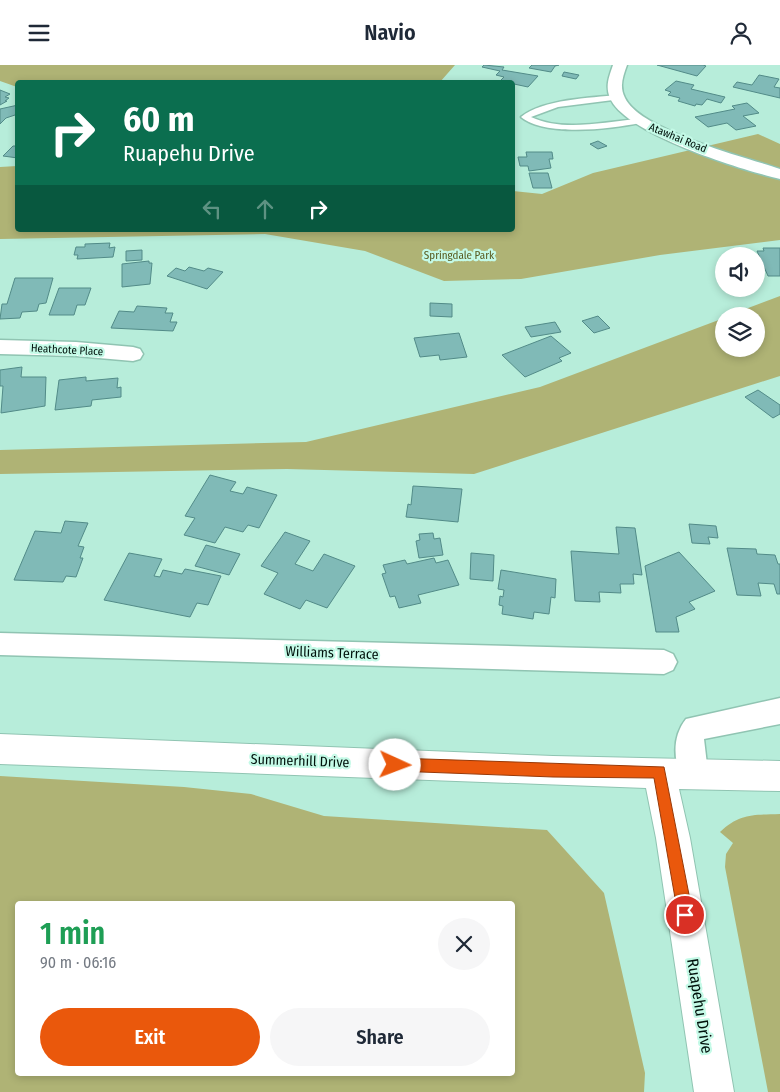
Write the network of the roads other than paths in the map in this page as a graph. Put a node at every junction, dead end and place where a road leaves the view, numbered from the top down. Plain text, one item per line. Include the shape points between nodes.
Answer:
1 (620, 65) edge
2 (618, 97) junction
3 (637, 121) junction
4 (780, 174) edge
5 (0, 347) edge
6 (133, 354) dead end
7 (0, 644) edge
8 (664, 662) dead end
9 (780, 711) edge
10 (0, 749) edge
11 (676, 773) junction
12 (780, 776) edge
13 (714, 1092) edge

1 - 2 street via 615,77
2 - 3 street, Atawhai Road
2 - 3 lane via 569,103 525,117 536,124 585,126
3 - 4 street, Atawhai Road via 674,139
5 - 6 street, Heathcote Place
7 - 8 street, Williams Terrace
9 - 11 street via 696,728 690,734
10 - 11 main road, Summerhill Drive
11 - 12 main road, Summerhill Drive
11 - 13 main road, Ruapehu Drive via 673,838

